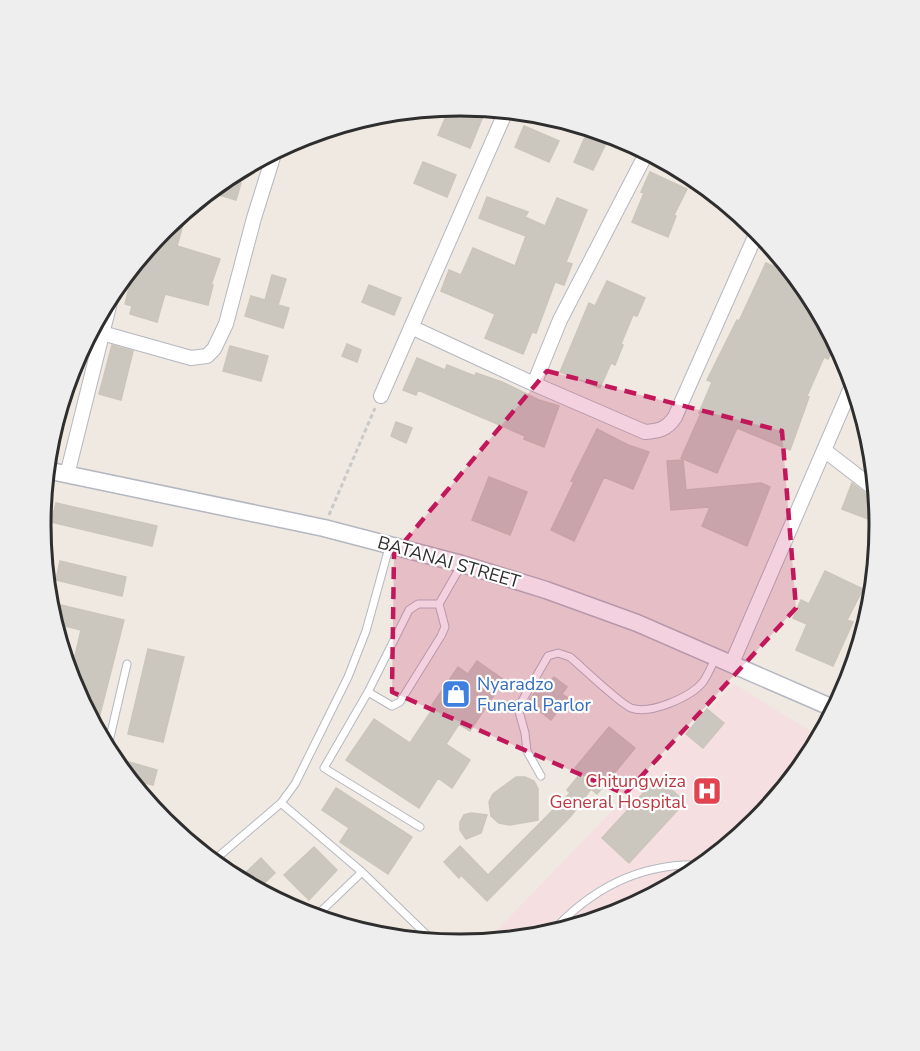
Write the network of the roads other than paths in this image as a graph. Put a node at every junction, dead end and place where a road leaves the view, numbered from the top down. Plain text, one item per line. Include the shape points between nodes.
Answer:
1 (503, 119) edge
2 (643, 160) edge
3 (271, 163) edge
4 (755, 242) edge
5 (104, 324) edge
6 (411, 327) junction
7 (102, 333) junction
8 (534, 384) junction
9 (847, 395) edge
10 (381, 396) road end
11 (824, 450) junction
12 (54, 472) edge
13 (67, 475) junction
14 (867, 483) edge
15 (390, 544) junction
16 (462, 564) junction
17 (439, 604) junction
18 (724, 660) junction
19 (127, 664) dead end
20 (368, 692) junction
21 (827, 706) edge
22 (109, 736) edge
23 (541, 776) dead end
24 (281, 803) junction
25 (420, 827) dead end
26 (219, 856) edge
27 (689, 865) edge
28 (362, 872) junction
29 (322, 910) edge
30 (564, 922) edge
31 (425, 933) edge

1 - 6 street
2 - 8 street via 560,320
3 - 7 street via 226,324 214,349 207,356 191,358
4 - 8 street via 675,417 665,428 645,432
5 - 7 street
6 - 8 street
6 - 10 street
7 - 13 street
9 - 11 street
11 - 14 street
11 - 18 street
12 - 13 street, BATANAI STREET
13 - 15 street, BATANAI STREET
15 - 16 street, BATANAI STREET
15 - 24 lane via 366,631 348,677 295,784
16 - 17 lane
16 - 18 street, BATANAI STREET via 637,623
17 - 20 lane via 418,604 409,610
17 - 20 lane via 445,627 400,702 392,706
18 - 21 street, BATANAI STREET
18 - 23 lane via 702,684 679,699 643,710 629,707 570,657 558,653 548,656 518,708 527,751
19 - 22 lane
20 - 25 lane via 324,768
24 - 26 lane
24 - 28 lane
27 - 30 lane via 642,871 613,883
28 - 29 lane
28 - 31 lane

